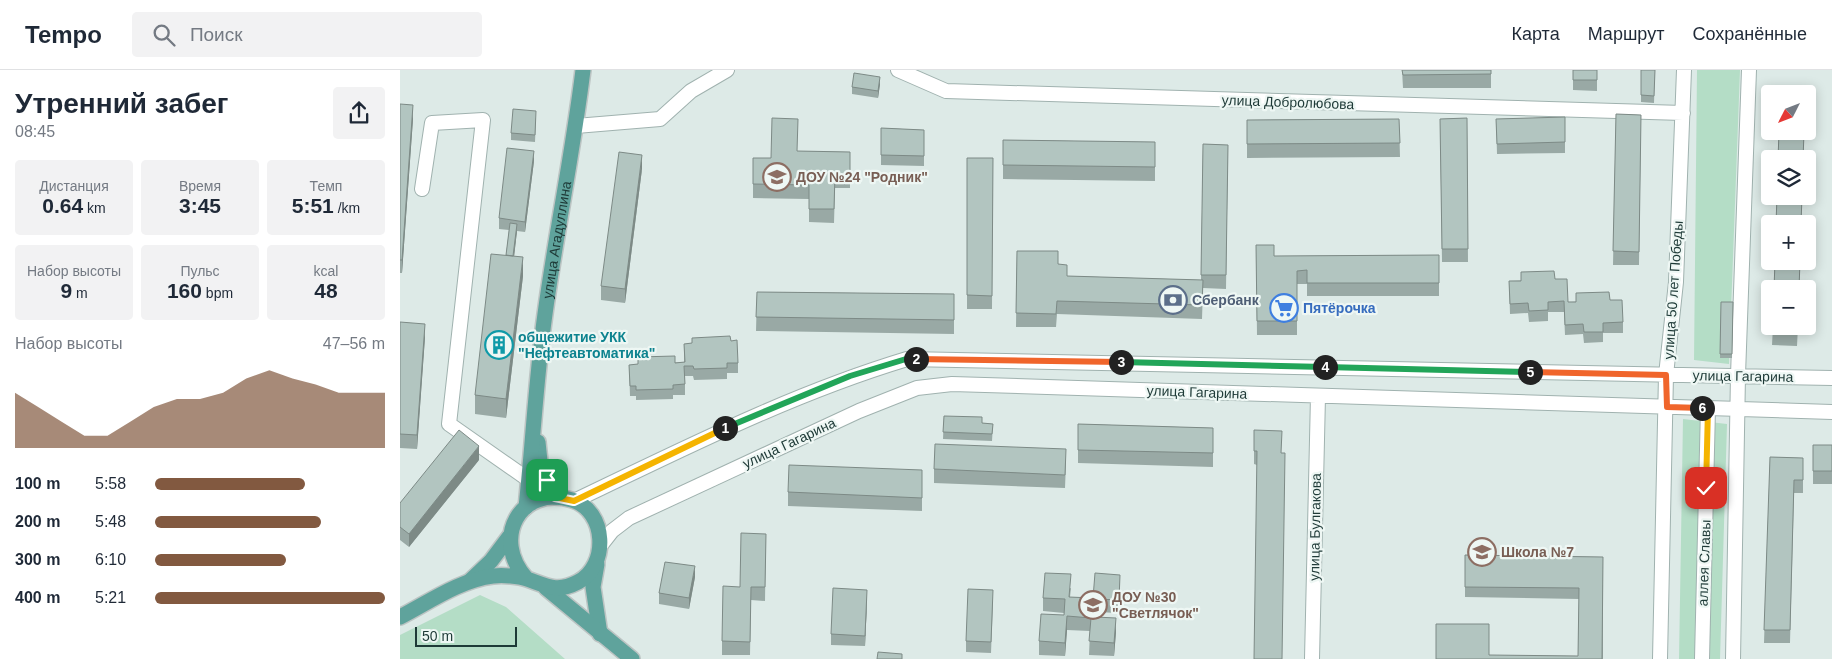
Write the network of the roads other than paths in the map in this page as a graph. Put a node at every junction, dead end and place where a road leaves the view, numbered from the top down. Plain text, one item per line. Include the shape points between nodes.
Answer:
1 (583, 70) edge
2 (727, 70) edge
3 (898, 70) edge
4 (1684, 70) edge
5 (1749, 70) edge
6 (1683, 113) junction
7 (576, 126) junction
8 (422, 189) dead end
9 (1666, 375) junction
10 (1738, 375) junction
11 (1832, 378) edge
12 (1318, 396) junction
13 (1667, 407) junction
14 (1708, 408) junction
15 (1738, 410) junction
16 (533, 411) junction
17 (1832, 412) edge
18 (529, 480) junction
19 (555, 497) junction
20 (574, 501) junction
21 (526, 507) junction
22 (509, 537) junction
23 (601, 545) junction
24 (597, 560) junction
25 (526, 578) junction
26 (469, 582) junction
27 (546, 588) junction
28 (400, 617) edge
29 (600, 634) junction
30 (632, 659) edge
31 (1312, 659) edge
32 (1660, 659) edge
33 (1702, 659) edge
34 (1733, 659) edge

1 - 7 main road, улица Агадуллина
2 - 7 street via 692,91 660,119
3 - 6 street, улица Добролюбова via 946,90
4 - 6 street, улица 50 лет Победы
5 - 10 street
6 - 9 street, улица 50 лет Победы via 1676,282
7 - 16 main road, улица Агадуллина via 545,314
8 - 18 street via 432,123 483,120 449,424
9 - 10 street, улица Гагарина
9 - 13 street, улица 50 лет Победы
9 - 20 street, улица Гагарина via 906,359 850,376 724,428
10 - 11 street, улица Гагарина
10 - 15 street
12 - 13 street, улица Гагарина
12 - 23 street, улица Гагарина via 952,384 918,388 859,410 629,518
12 - 31 street, улица Булгакова
13 - 14 street, улица Гагарина
13 - 32 street, улица 50 лет Победы
14 - 15 street, улица Гагарина
14 - 33 street, аллея Славы
15 - 17 street, улица Гагарина
15 - 34 street
16 - 18 main road
16 - 19 main road via 540,461
18 - 21 main road
19 - 20 main road
19 - 21 main road via 541,499
20 - 23 main road via 589,512 599,529
21 - 22 main road via 516,518
22 - 25 main road via 510,554 516,568
22 - 26 main road via 492,561
23 - 24 main road
24 - 27 main road via 591,572 579,582 564,588
24 - 29 main road via 593,586
25 - 26 main road via 495,576
25 - 27 main road
26 - 28 main road
27 - 29 main road
29 - 30 main road

